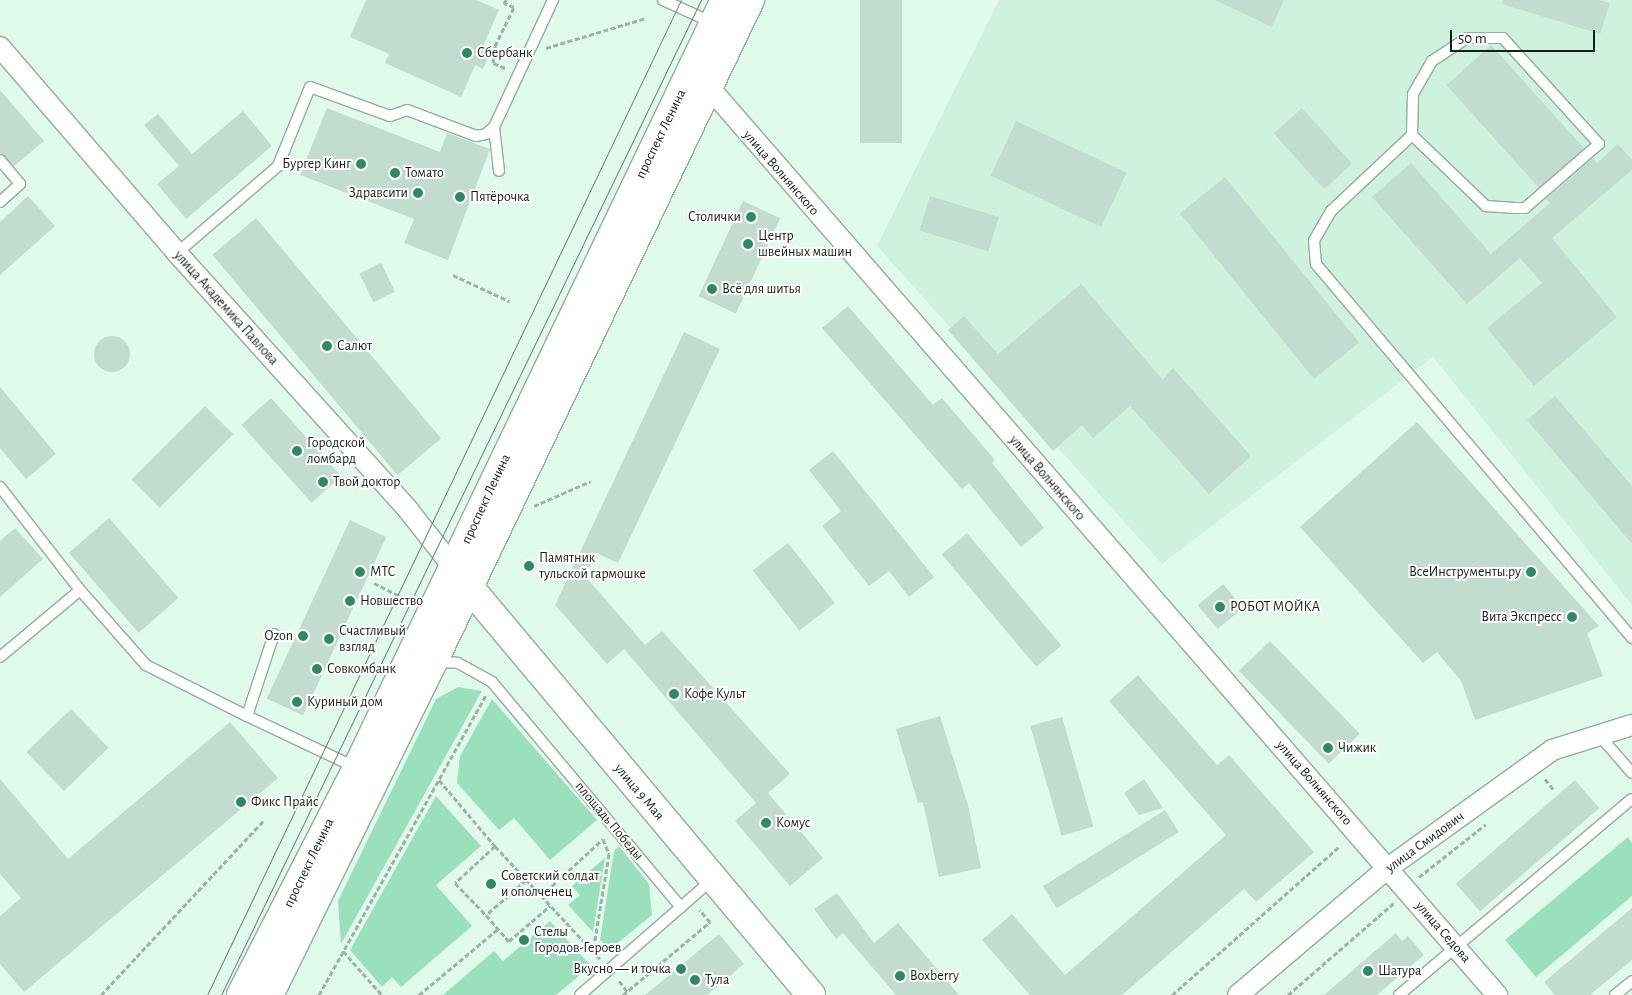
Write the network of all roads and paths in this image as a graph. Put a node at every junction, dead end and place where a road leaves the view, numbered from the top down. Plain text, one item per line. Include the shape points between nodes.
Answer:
1 (506, 0) edge
2 (553, 0) edge
3 (663, 0) edge
4 (750, 0) edge
5 (719, 12) edge
6 (646, 18) dead end
7 (0, 47) edge
8 (528, 53) junction
9 (519, 74) junction
10 (708, 86) junction
11 (494, 126) junction
12 (1412, 135) junction
13 (0, 160) edge
14 (499, 171) dead end
15 (0, 202) edge
16 (176, 253) junction
17 (453, 275) dead end
18 (509, 302) dead end
19 (591, 481) dead end
20 (0, 487) edge
21 (533, 506) dead end
22 (461, 577) junction
23 (374, 583) dead end
24 (80, 590) junction
25 (417, 605) dead end
26 (274, 634) dead end
27 (1632, 638) edge
28 (0, 657) edge
29 (433, 662) junction
30 (404, 670) junction
31 (487, 694) dead end
32 (247, 716) junction
33 (1632, 725) edge
34 (1599, 735) junction
35 (357, 768) junction
36 (1550, 772) dead end
37 (1632, 774) edge
38 (439, 780) junction
39 (1537, 784) dead end
40 (1632, 799) edge
41 (1492, 819) dead end
42 (264, 821) dead end
43 (495, 846) junction
44 (1340, 846) dead end
45 (1388, 868) junction
46 (713, 879) junction
47 (526, 880) junction
48 (1407, 890) junction
49 (541, 896) junction
50 (550, 906) junction
51 (681, 907) junction
52 (486, 915) junction
53 (498, 929) junction
54 (1456, 947) junction
55 (343, 951) junction
56 (1632, 981) edge
57 (101, 995) edge
58 (241, 995) edge
59 (269, 995) edge
60 (319, 995) edge
61 (382, 995) edge
62 (419, 995) edge
63 (580, 995) edge
64 (811, 995) edge
65 (1172, 995) edge
66 (1238, 995) edge
67 (1288, 995) edge
68 (1399, 995) edge
69 (1498, 995) edge
70 (1615, 995) edge

1 - 9 path via 504,3 514,7 495,46 493,63
2 - 8 lane
3 - 5 lane
4 - 10 main road, проспект Ленина
5 - 22 main road, проспект Ленина
6 - 8 path
7 - 16 street, улица Академика Павлова
8 - 9 lane
9 - 11 lane
10 - 22 main road, проспект Ленина
10 - 45 street, улица Волнянского
11 - 14 lane
11 - 16 lane via 486,134 476,136 407,110 390,116 310,86 278,166
12 - 12 lane via 1413,94 1432,61 1467,38 1502,38 1599,144 1525,208 1512,208 1486,206
12 - 27 lane via 1331,211 1314,241 1316,264
13 - 15 lane via 20,184
16 - 22 street, улица Академика Павлова via 409,511
17 - 18 path
19 - 21 path
20 - 24 lane
22 - 29 main road, проспект Ленина
22 - 30 main road, проспект Ленина
22 - 46 main road, улица 9 Мая
23 - 25 path
24 - 28 lane
24 - 32 lane via 146,665
26 - 32 lane
29 - 30 lane, площадь Победы
29 - 51 lane, площадь Победы via 458,663 492,682
29 - 59 main road, проспект Ленина
30 - 35 main road, проспект Ленина
31 - 38 path
32 - 35 lane
33 - 34 street, улица Смидович
34 - 37 lane
34 - 45 street, улица Смидович via 1552,750
35 - 58 main road, проспект Ленина
36 - 39 path
38 - 43 path
38 - 55 path
40 - 54 lane
41 - 48 path
42 - 57 path
43 - 47 path
43 - 52 path via 455,882
44 - 65 path
45 - 48 street, улица Седова
45 - 66 street, улица Смидович
46 - 51 lane
46 - 64 main road, улица 9 Мая
47 - 49 path
47 - 52 path
48 - 54 street, улица Седова
48 - 67 path
49 - 50 path
49 - 50 path via 603,839 609,854 593,952
50 - 53 path via 508,941
51 - 63 lane
52 - 53 path
53 - 62 path
54 - 68 lane
54 - 69 street, улица Седова
55 - 60 path
55 - 61 path
56 - 70 lane

